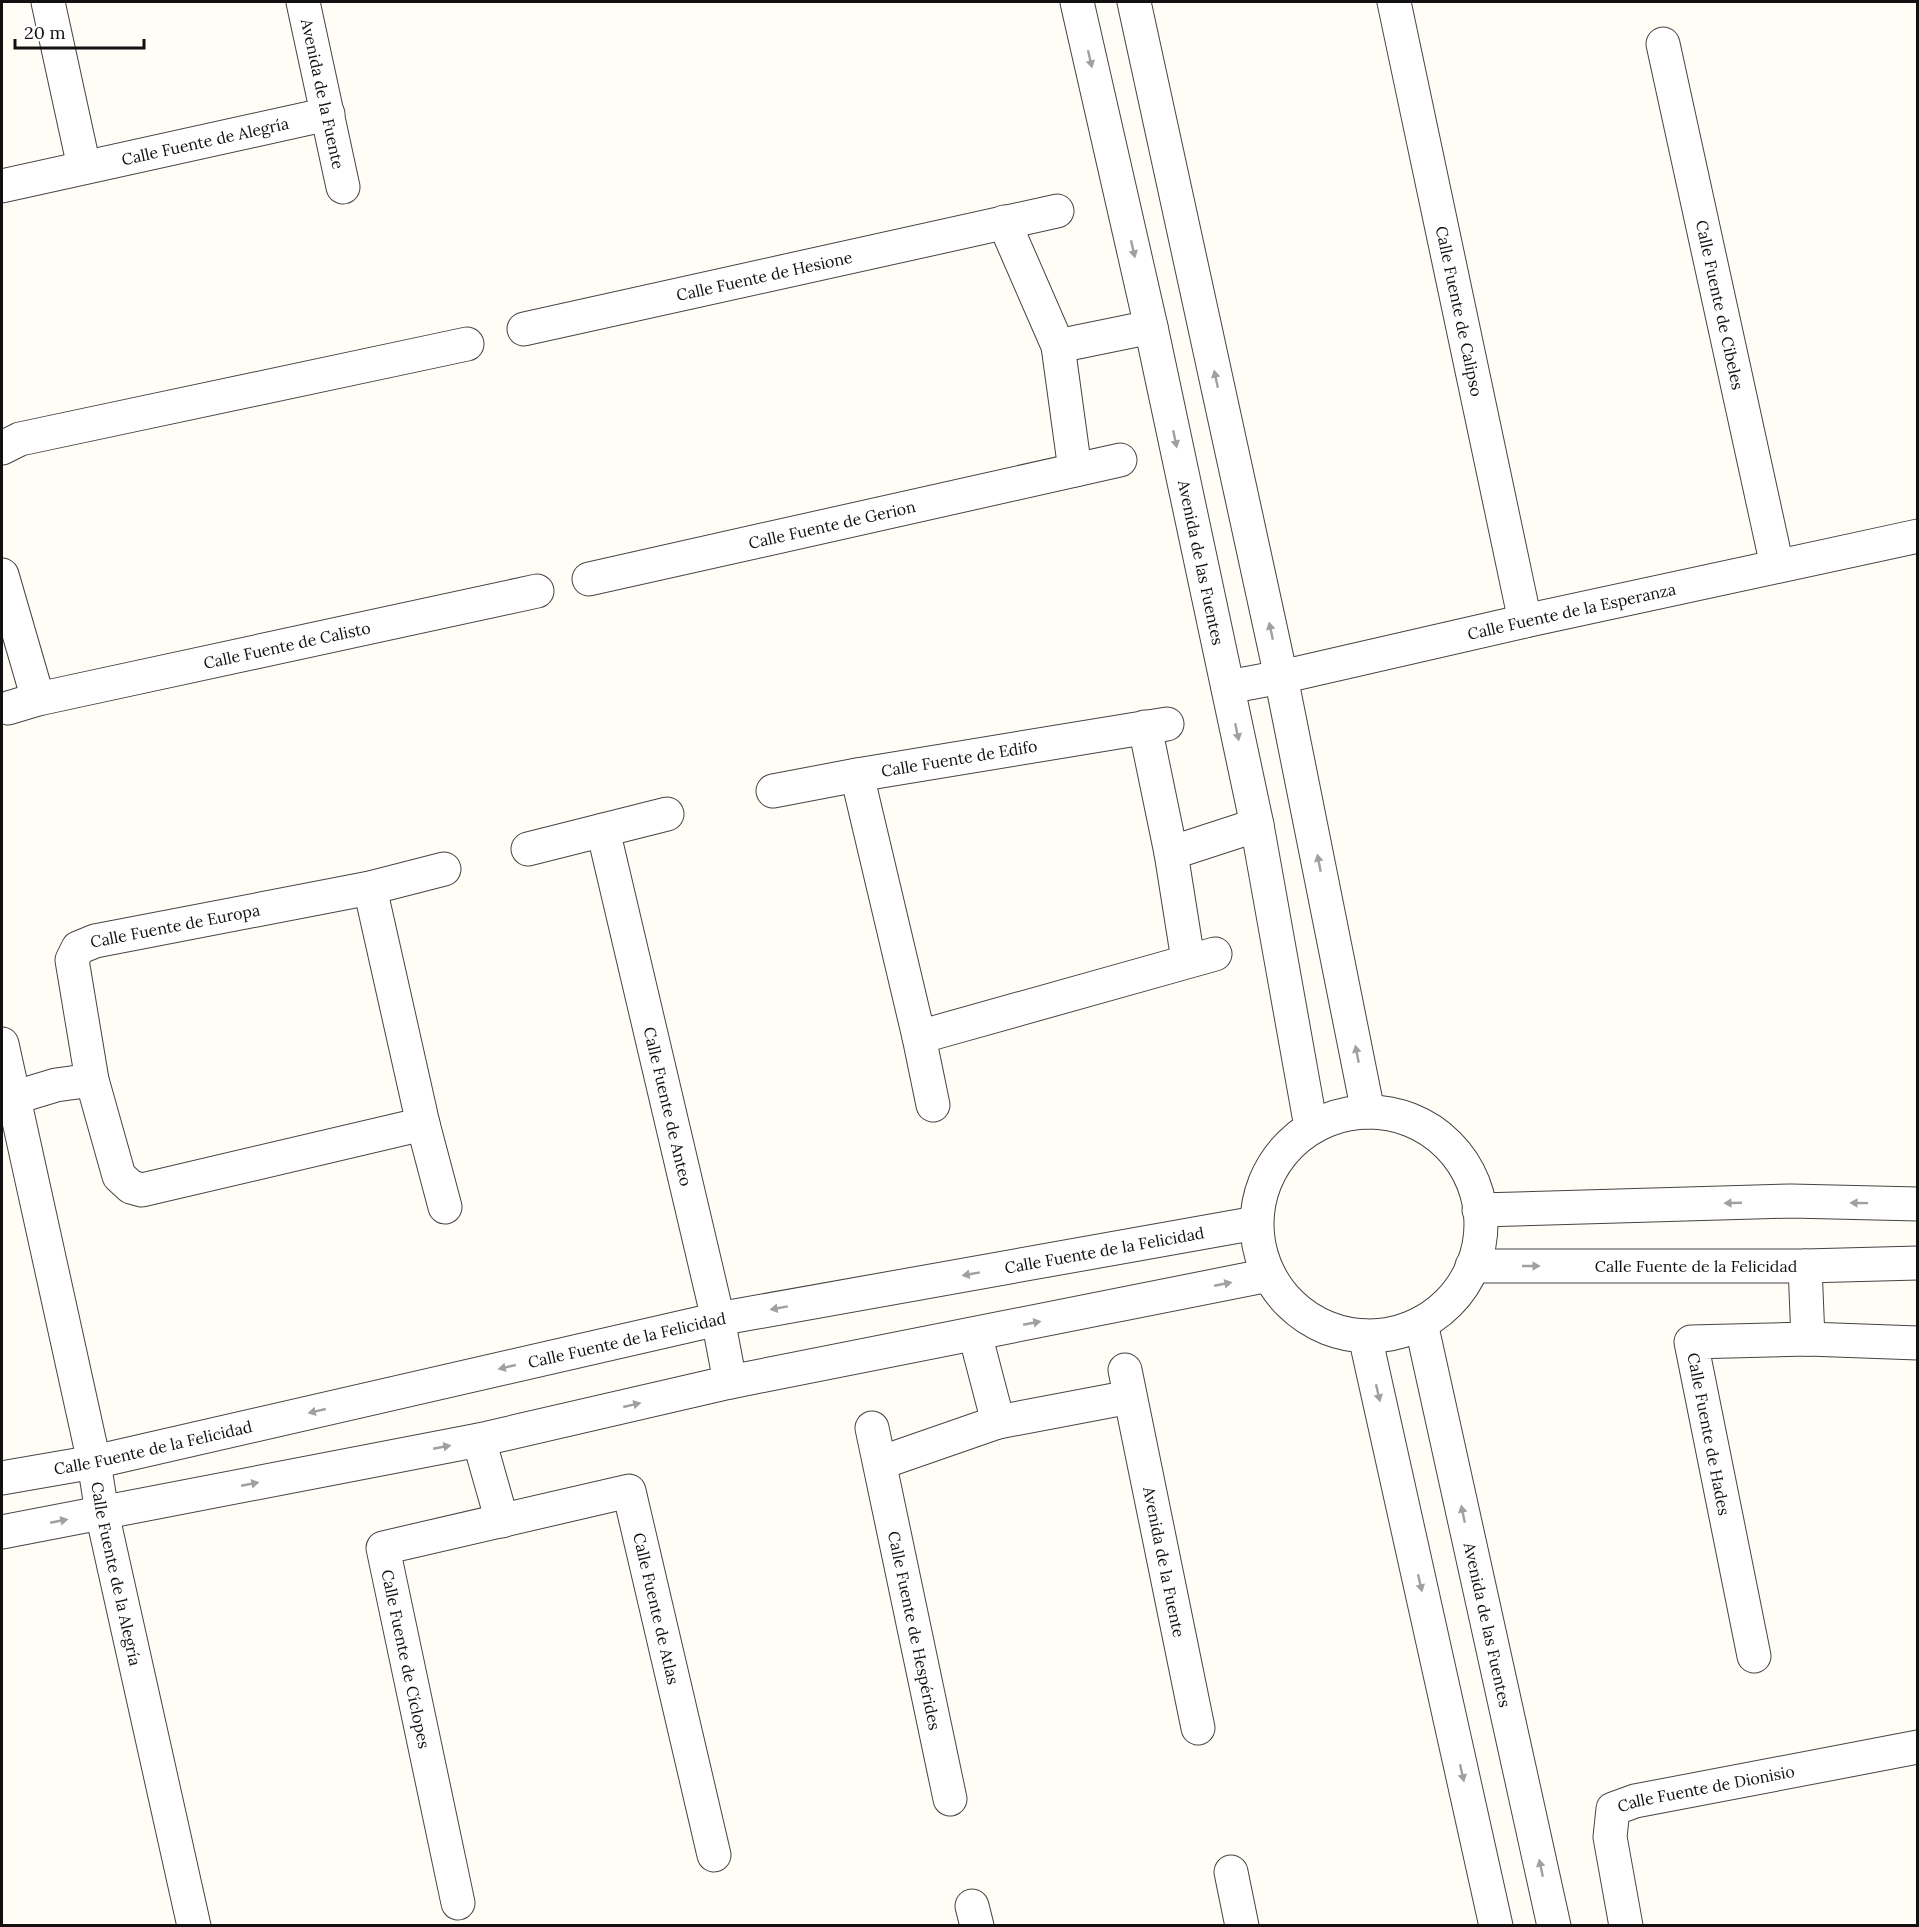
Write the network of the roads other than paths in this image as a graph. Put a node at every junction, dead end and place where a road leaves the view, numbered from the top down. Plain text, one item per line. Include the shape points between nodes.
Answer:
1 (48, 2) edge
2 (303, 2) edge
3 (1077, 2) edge
4 (1134, 2) edge
5 (1394, 2) edge
6 (1663, 44) dead end
7 (328, 114) junction
8 (84, 168) junction
9 (2, 186) edge
10 (343, 187) dead end
11 (1057, 211) dead end
12 (1004, 222) junction
13 (1151, 327) junction
14 (524, 329) dead end
15 (467, 344) dead end
16 (1058, 346) junction
17 (2, 448) edge
18 (1120, 460) dead end
19 (1075, 470) junction
20 (1917, 536) edge
21 (1777, 566) junction
22 (2, 576) edge
23 (589, 579) dead end
24 (537, 591) dead end
25 (1525, 621) junction
26 (1281, 676) junction
27 (1228, 687) junction
28 (856, 774) junction
29 (773, 791) dead end
30 (668, 814) dead end
31 (1257, 825) junction
32 (603, 830) junction
33 (528, 849) dead end
34 (1171, 853) junction
35 (444, 869) dead end
36 (370, 888) junction
37 (919, 1037) junction
38 (6, 1071) edge
39 (92, 1080) junction
40 (933, 1105) dead end
41 (1368, 1112) junction
42 (423, 1124) junction
43 (1311, 1127) junction
44 (1917, 1204) edge
45 (445, 1207) dead end
46 (1479, 1210) junction
47 (1256, 1223) junction
48 (1917, 1263) edge
49 (1473, 1266) junction
50 (1805, 1266) junction
51 (1269, 1275) junction
52 (718, 1319) junction
53 (1422, 1323) junction
54 (975, 1334) junction
55 (1365, 1336) junction
56 (1808, 1339) junction
57 (1917, 1343) edge
58 (730, 1383) junction
59 (998, 1422) junction
60 (872, 1428) dead end
61 (479, 1440) junction
62 (94, 1462) junction
63 (880, 1464) junction
64 (2, 1479) edge
65 (102, 1513) junction
66 (502, 1521) junction
67 (2, 1532) edge
68 (1754, 1656) dead end
69 (1198, 1728) dead end
70 (1917, 1746) edge
71 (950, 1799) dead end
72 (714, 1855) dead end
73 (1231, 1872) dead end
74 (458, 1903) dead end
75 (194, 1926) edge
76 (1242, 1926) edge
77 (1496, 1926) edge
78 (1554, 1926) edge
79 (1626, 1926) edge

1 - 8 street
2 - 7 street, Avenida de la Fuente
3 -> 13 street, Avenida de las Fuentes
26 -> 4 street
5 - 25 street, Calle Fuente de Calipso
6 - 21 street, Calle Fuente de Cibeles
7 - 8 street, Calle Fuente de Alegría
7 - 10 street, Avenida de la Fuente
8 - 9 street, Calle Fuente de Alegría
11 - 12 street, Calle Fuente de Hesione
12 - 14 street, Calle Fuente de Hesione
12 - 16 street
13 - 16 street
13 -> 27 street, Avenida de las Fuentes
15 - 17 street via 20,439
16 - 19 street
18 - 19 street, Calle Fuente de Gerion
19 - 23 street, Calle Fuente de Gerion
20 - 21 street, Calle Fuente de la Esperanza
21 - 25 street, Calle Fuente de la Esperanza
22 - 24 street, Calle Fuente de Calisto via 23,704
25 - 26 street, Calle Fuente de la Esperanza
26 - 27 street, Calle Fuente de la Esperanza
41 -> 26 street
27 -> 31 street, Avenida de las Fuentes
28 - 29 street, Calle Fuente de Edifo
28 - 34 street, Calle Fuente de Edifo via 1156,726
28 - 37 street
30 - 32 street
31 - 34 street
31 - 43 street, Avenida de las Fuentes
32 - 33 street
32 - 52 street, Calle Fuente de Anteo
34 - 37 street, Calle Fuente de Edifo via 1201,957
35 - 36 street, Calle Fuente de Europa
36 - 39 street, Calle Fuente de Europa via 95,941 78,948 72,960
36 - 42 street
37 - 40 street
38 - 39 street via 56,1085
38 - 62 street, Calle Fuente de la Alegría
39 - 42 street, Calle Fuente de Europa via 119,1176 131,1187 142,1190
41 - 43 street via 1329,1118
41 - 46 street via 1409,1118 1440,1137 1468,1172
42 - 45 street
43 - 47 street via 1285,1149 1270,1171 1260,1196
44 -> 46 street via 1791,1201
46 - 49 street via 1481,1225
47 - 51 street
47 -> 52 street, Calle Fuente de la Felicidad
48 - 50 street, Calle Fuente de la Felicidad
49 -> 50 street, Calle Fuente de la Felicidad
49 - 53 street via 1451,1302
50 - 56 street
54 -> 51 street
51 - 55 street via 1302,1315 1325,1328
52 - 58 street, Calle Fuente de Anteo
52 -> 62 street, Calle Fuente de la Felicidad
53 - 55 street via 1404,1331
78 -> 53 street, Avenida de las Fuentes
54 - 58 street
54 - 59 street
55 -> 77 street
56 - 57 street, Calle Fuente de Hades
56 - 68 street, Calle Fuente de Hades via 1691,1342
61 -> 58 street
59 - 63 street
59 - 69 street, Avenida de la Fuente via 1128,1384
60 - 63 street, Calle Fuente de Hespérides
65 -> 61 street
61 - 66 street
62 - 64 street, Calle Fuente de la Felicidad
62 - 65 street, Calle Fuente de la Alegría
63 - 71 street, Calle Fuente de Hespérides
67 -> 65 street
65 - 75 street, Calle Fuente de la Alegría
66 - 72 street, Calle Fuente de Atlas via 629,1491
66 - 74 street, Calle Fuente de Cíclopes via 383,1548
70 - 79 street, Calle Fuente de Dionisio via 1635,1801 1612,1809 1610,1837
73 - 76 street

